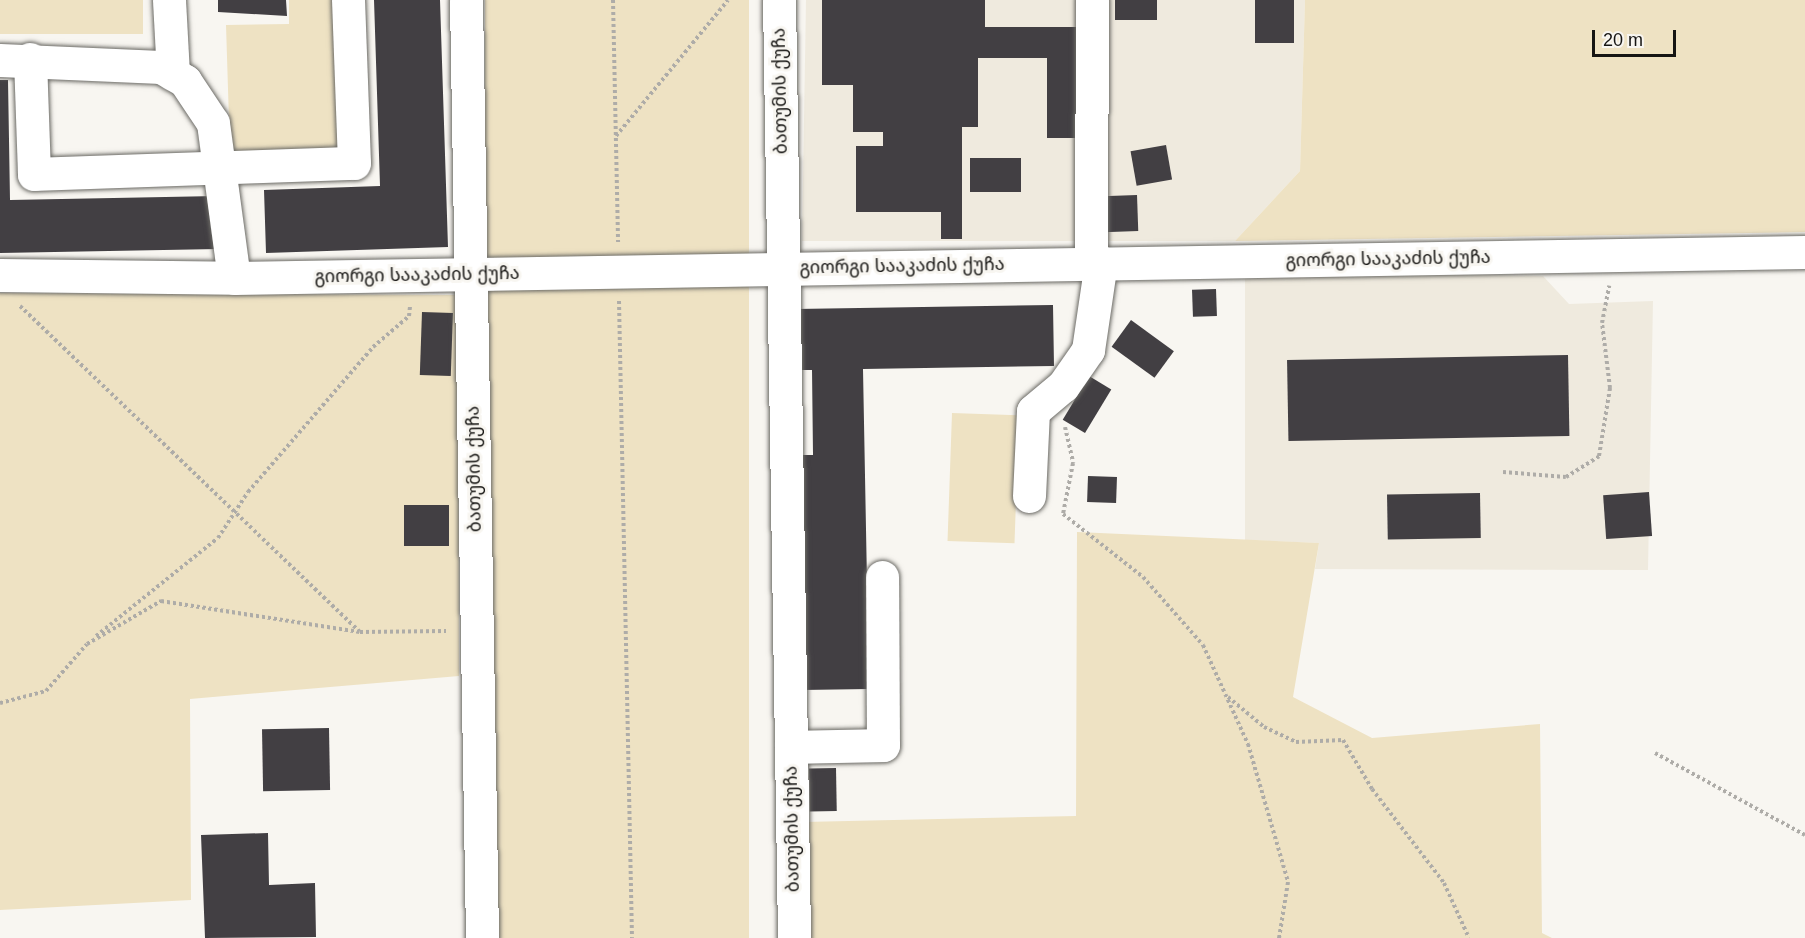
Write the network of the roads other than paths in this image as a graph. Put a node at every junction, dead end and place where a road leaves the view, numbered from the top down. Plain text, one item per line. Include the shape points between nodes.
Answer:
1 (169, 0) edge
2 (348, 0) edge
3 (466, 0) edge
4 (779, 0) edge
5 (1092, 0) edge
6 (15, 59) edge
7 (173, 74) junction
8 (219, 168) junction
9 (1805, 252) edge
10 (1096, 262) junction
11 (783, 268) junction
12 (471, 274) junction
13 (0, 275) edge
14 (234, 278) junction
15 (1029, 496) dead end
16 (882, 577) dead end
17 (791, 747) junction
18 (482, 938) edge
19 (794, 938) edge

1 - 7 street
2 - 8 street via 354,163
3 - 12 street, ბათუმის ქუჩა
4 - 11 street, ბათუმის ქუჩა
5 - 10 street
6 - 7 street via 161,67
6 - 8 street via 34,174
7 - 8 street via 185,81 213,123
8 - 14 street
9 - 10 street, გიორგი სააკაძის ქუჩა
10 - 11 street, გიორგი სააკაძის ქუჩა
10 - 15 street via 1088,350 1056,390 1033,411
11 - 12 street, გიორგი სააკაძის ქუჩა
11 - 17 street, ბათუმის ქუჩა
12 - 14 street, გიორგი სააკაძის ქუჩა
12 - 18 street, ბათუმის ქუჩა
13 - 14 street, გიორგი სააკაძის ქუჩა
16 - 17 street via 883,745
17 - 19 street, ბათუმის ქუჩა

